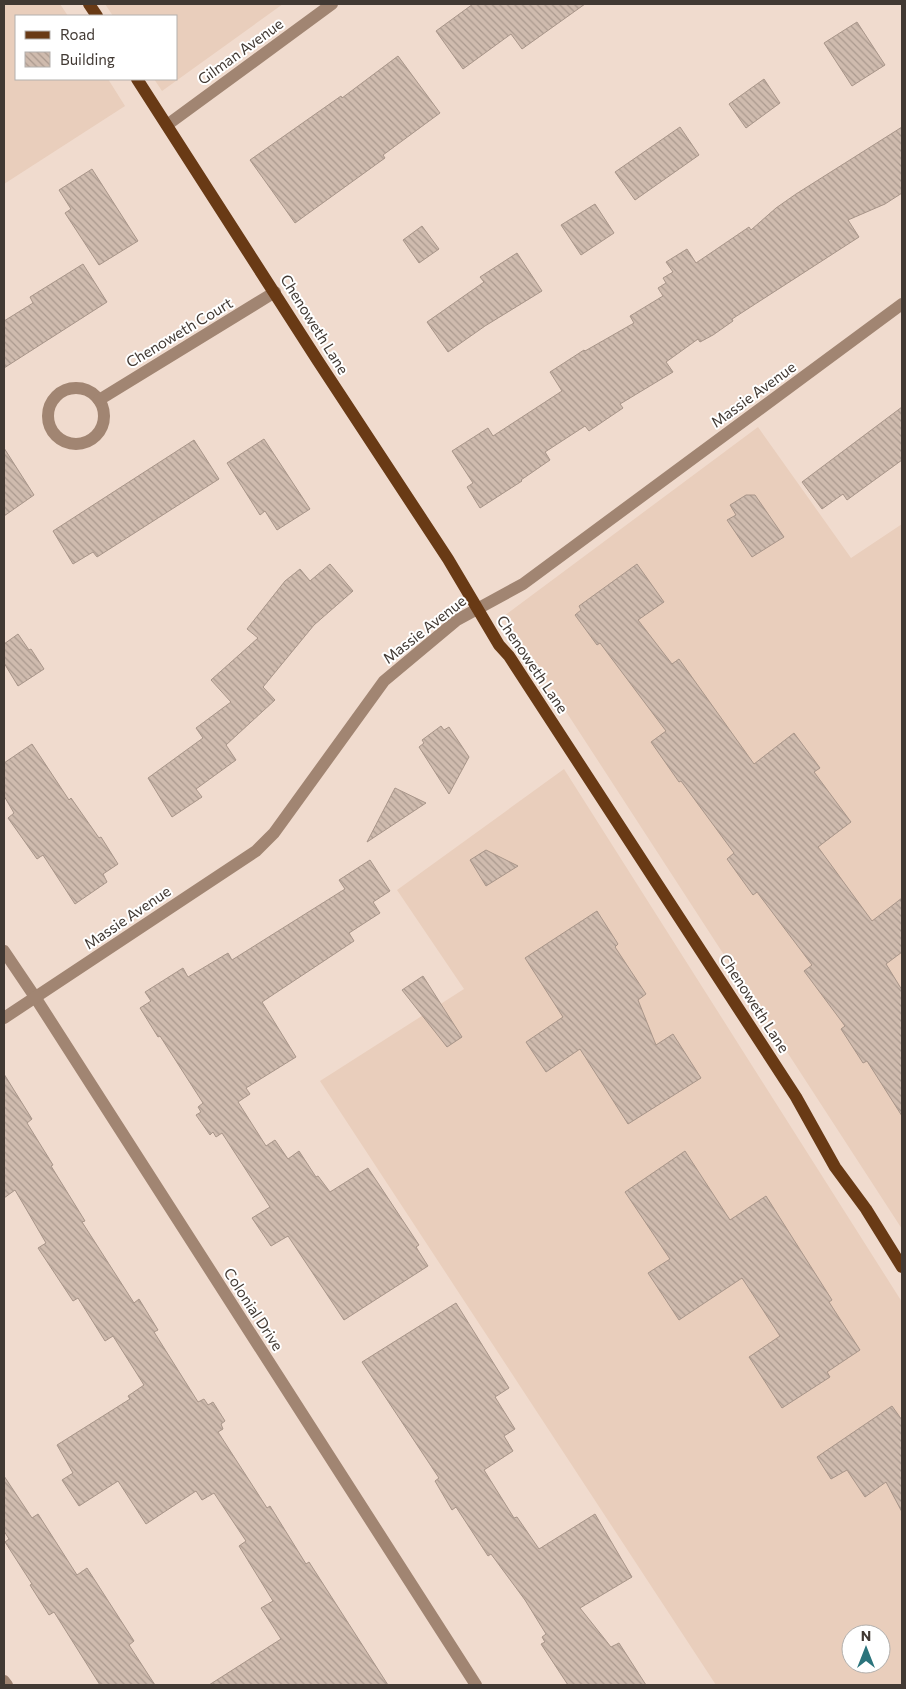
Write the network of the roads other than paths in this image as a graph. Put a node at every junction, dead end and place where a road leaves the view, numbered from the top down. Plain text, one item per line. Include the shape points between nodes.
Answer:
1 (89, 4) edge
2 (332, 4) edge
3 (96, 15) edge
4 (138, 80) edge
5 (167, 124) junction
6 (276, 292) junction
7 (902, 304) edge
8 (99, 400) junction
9 (477, 608) junction
10 (4, 951) edge
11 (35, 997) junction
12 (4, 1018) edge
13 (902, 1266) edge
14 (4, 1681) edge
15 (7, 1685) edge
16 (476, 1685) edge

1 - 3 main road
2 - 5 street, Gilman Avenue
4 - 5 main road, Chenoweth Lane
5 - 6 main road, Chenoweth Lane
6 - 8 street, Chenoweth Court
6 - 9 main road, Chenoweth Lane
7 - 9 street, Massie Avenue via 522,584
8 - 8 street via 84,390 66,390 58,395 48,410 50,428 62,441 71,444 89,441 102,427 104,418
9 - 11 street, Massie Avenue via 457,620 384,682 274,833 256,851
9 - 13 main road, Chenoweth Lane via 792,1089 835,1167
10 - 11 street, Colonial Drive
11 - 12 street, Massie Avenue
11 - 16 street, Colonial Drive
14 - 15 street

